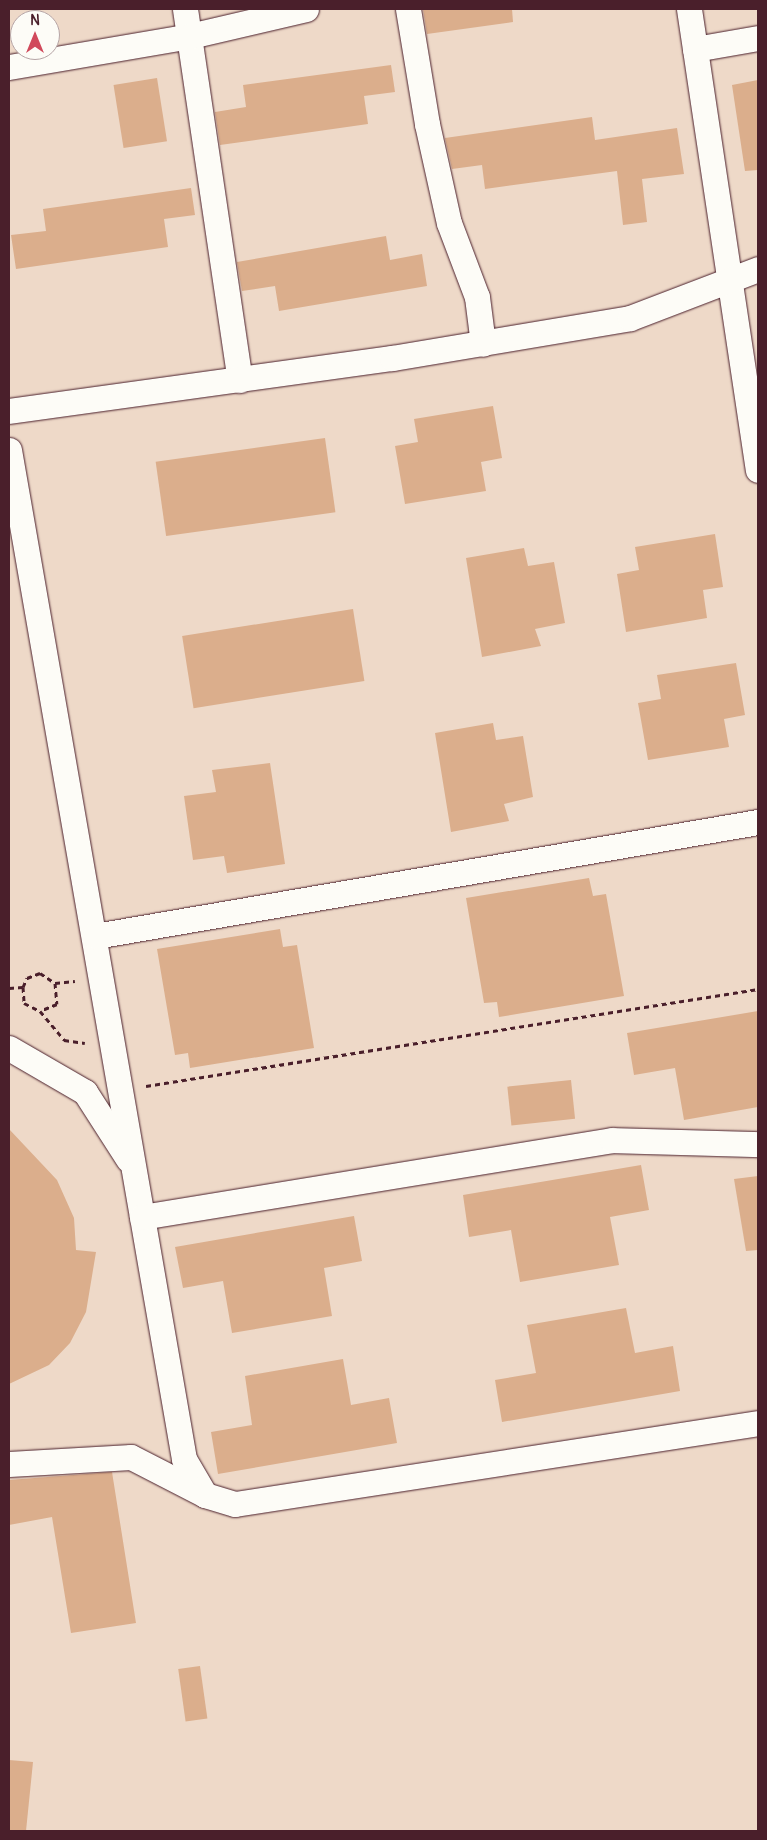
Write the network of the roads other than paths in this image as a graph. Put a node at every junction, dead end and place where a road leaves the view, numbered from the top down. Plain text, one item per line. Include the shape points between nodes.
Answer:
1 (185, 9) edge
2 (306, 9) edge
3 (408, 9) edge
4 (689, 9) edge
5 (190, 36) junction
6 (758, 38) edge
7 (695, 49) junction
8 (9, 67) edge
9 (758, 269) edge
10 (728, 284) junction
11 (483, 344) junction
12 (240, 380) junction
13 (9, 411) edge
14 (9, 450) edge
15 (758, 470) edge
16 (758, 822) edge
17 (95, 936) junction
18 (9, 1048) edge
19 (758, 1144) edge
20 (134, 1169) junction
21 (142, 1217) junction
22 (758, 1423) edge
23 (9, 1464) edge
24 (204, 1496) junction

1 - 5 street
2 - 5 street
3 - 11 street via 427,124 449,223 477,297
4 - 7 street
5 - 8 street
5 - 12 street
6 - 7 street
7 - 10 street
9 - 10 street
10 - 11 street via 630,318
10 - 15 street
11 - 12 street
12 - 13 street
14 - 17 street
16 - 17 street
17 - 20 street
18 - 20 street via 85,1092
19 - 21 street via 612,1140
20 - 21 street
21 - 24 street via 184,1459
22 - 24 street via 235,1504
23 - 24 street via 131,1457

